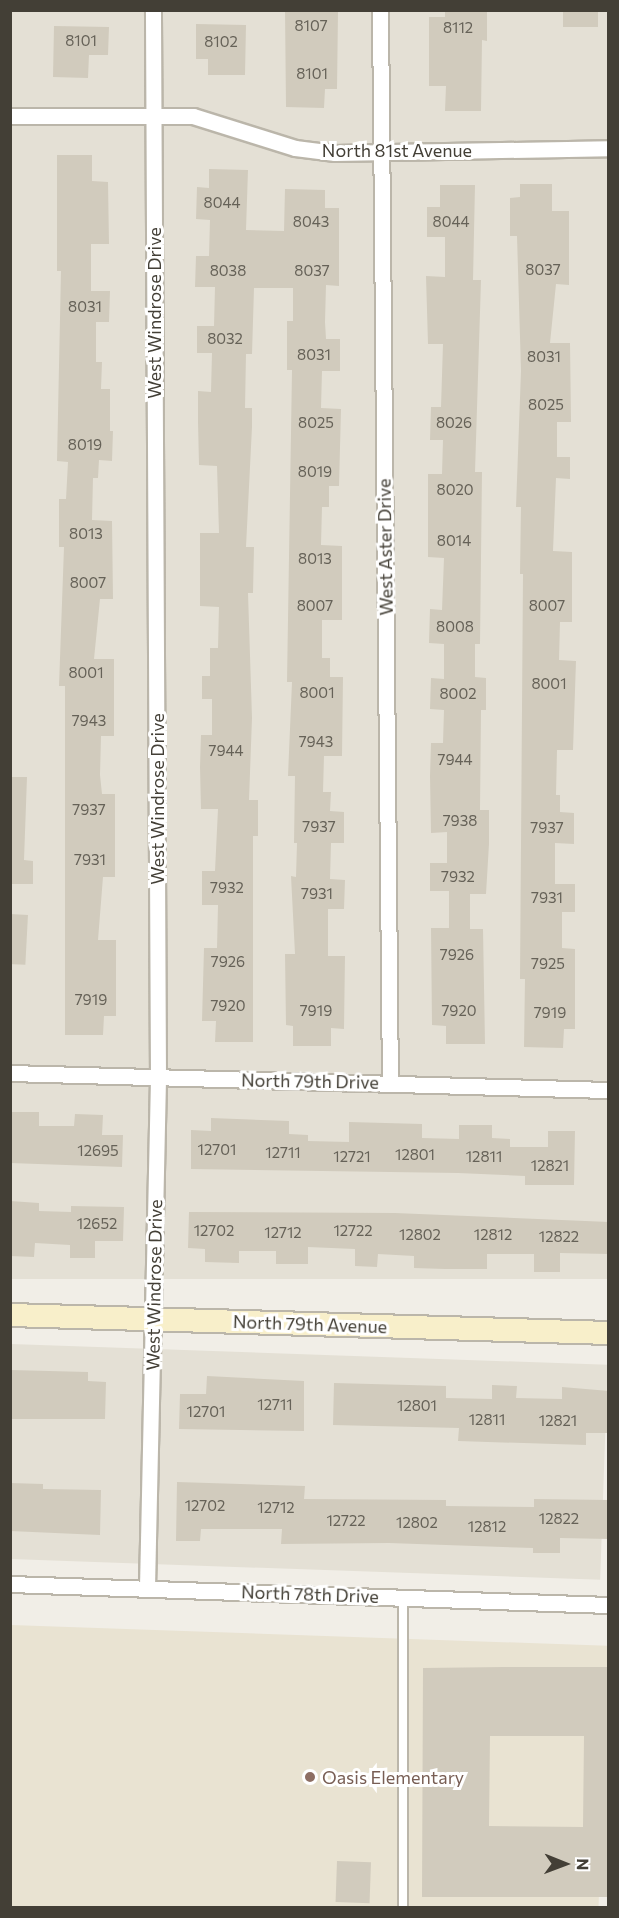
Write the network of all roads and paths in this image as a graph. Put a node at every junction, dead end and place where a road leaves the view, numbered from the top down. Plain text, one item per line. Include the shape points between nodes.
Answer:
1 (153, 10) edge
2 (380, 10) edge
3 (153, 114) junction
4 (10, 116) edge
5 (609, 148) edge
6 (381, 152) junction
7 (10, 1073) edge
8 (158, 1078) junction
9 (390, 1083) junction
10 (609, 1090) edge
11 (10, 1315) edge
12 (153, 1319) junction
13 (609, 1333) edge
14 (10, 1584) edge
15 (147, 1587) junction
16 (403, 1597) junction
17 (609, 1605) edge
18 (403, 1908) edge

1 - 3 street, West Windrose Drive
2 - 6 street, West Aster Drive
3 - 4 street, North 81st Avenue
3 - 6 street, North 81st Avenue via 193,116 295,148 335,153
3 - 8 street, West Windrose Drive
5 - 6 street, North 81st Avenue
6 - 9 street, West Aster Drive
7 - 8 street, North 79th Drive
8 - 9 street, North 79th Drive
8 - 12 street, West Windrose Drive
9 - 10 street, North 79th Drive
11 - 12 street, North 79th Avenue
12 - 13 street, North 79th Avenue
12 - 15 street, West Windrose Drive
14 - 15 street, North 78th Drive
15 - 16 street, North 78th Drive
16 - 17 street, North 78th Drive
16 - 18 lane

